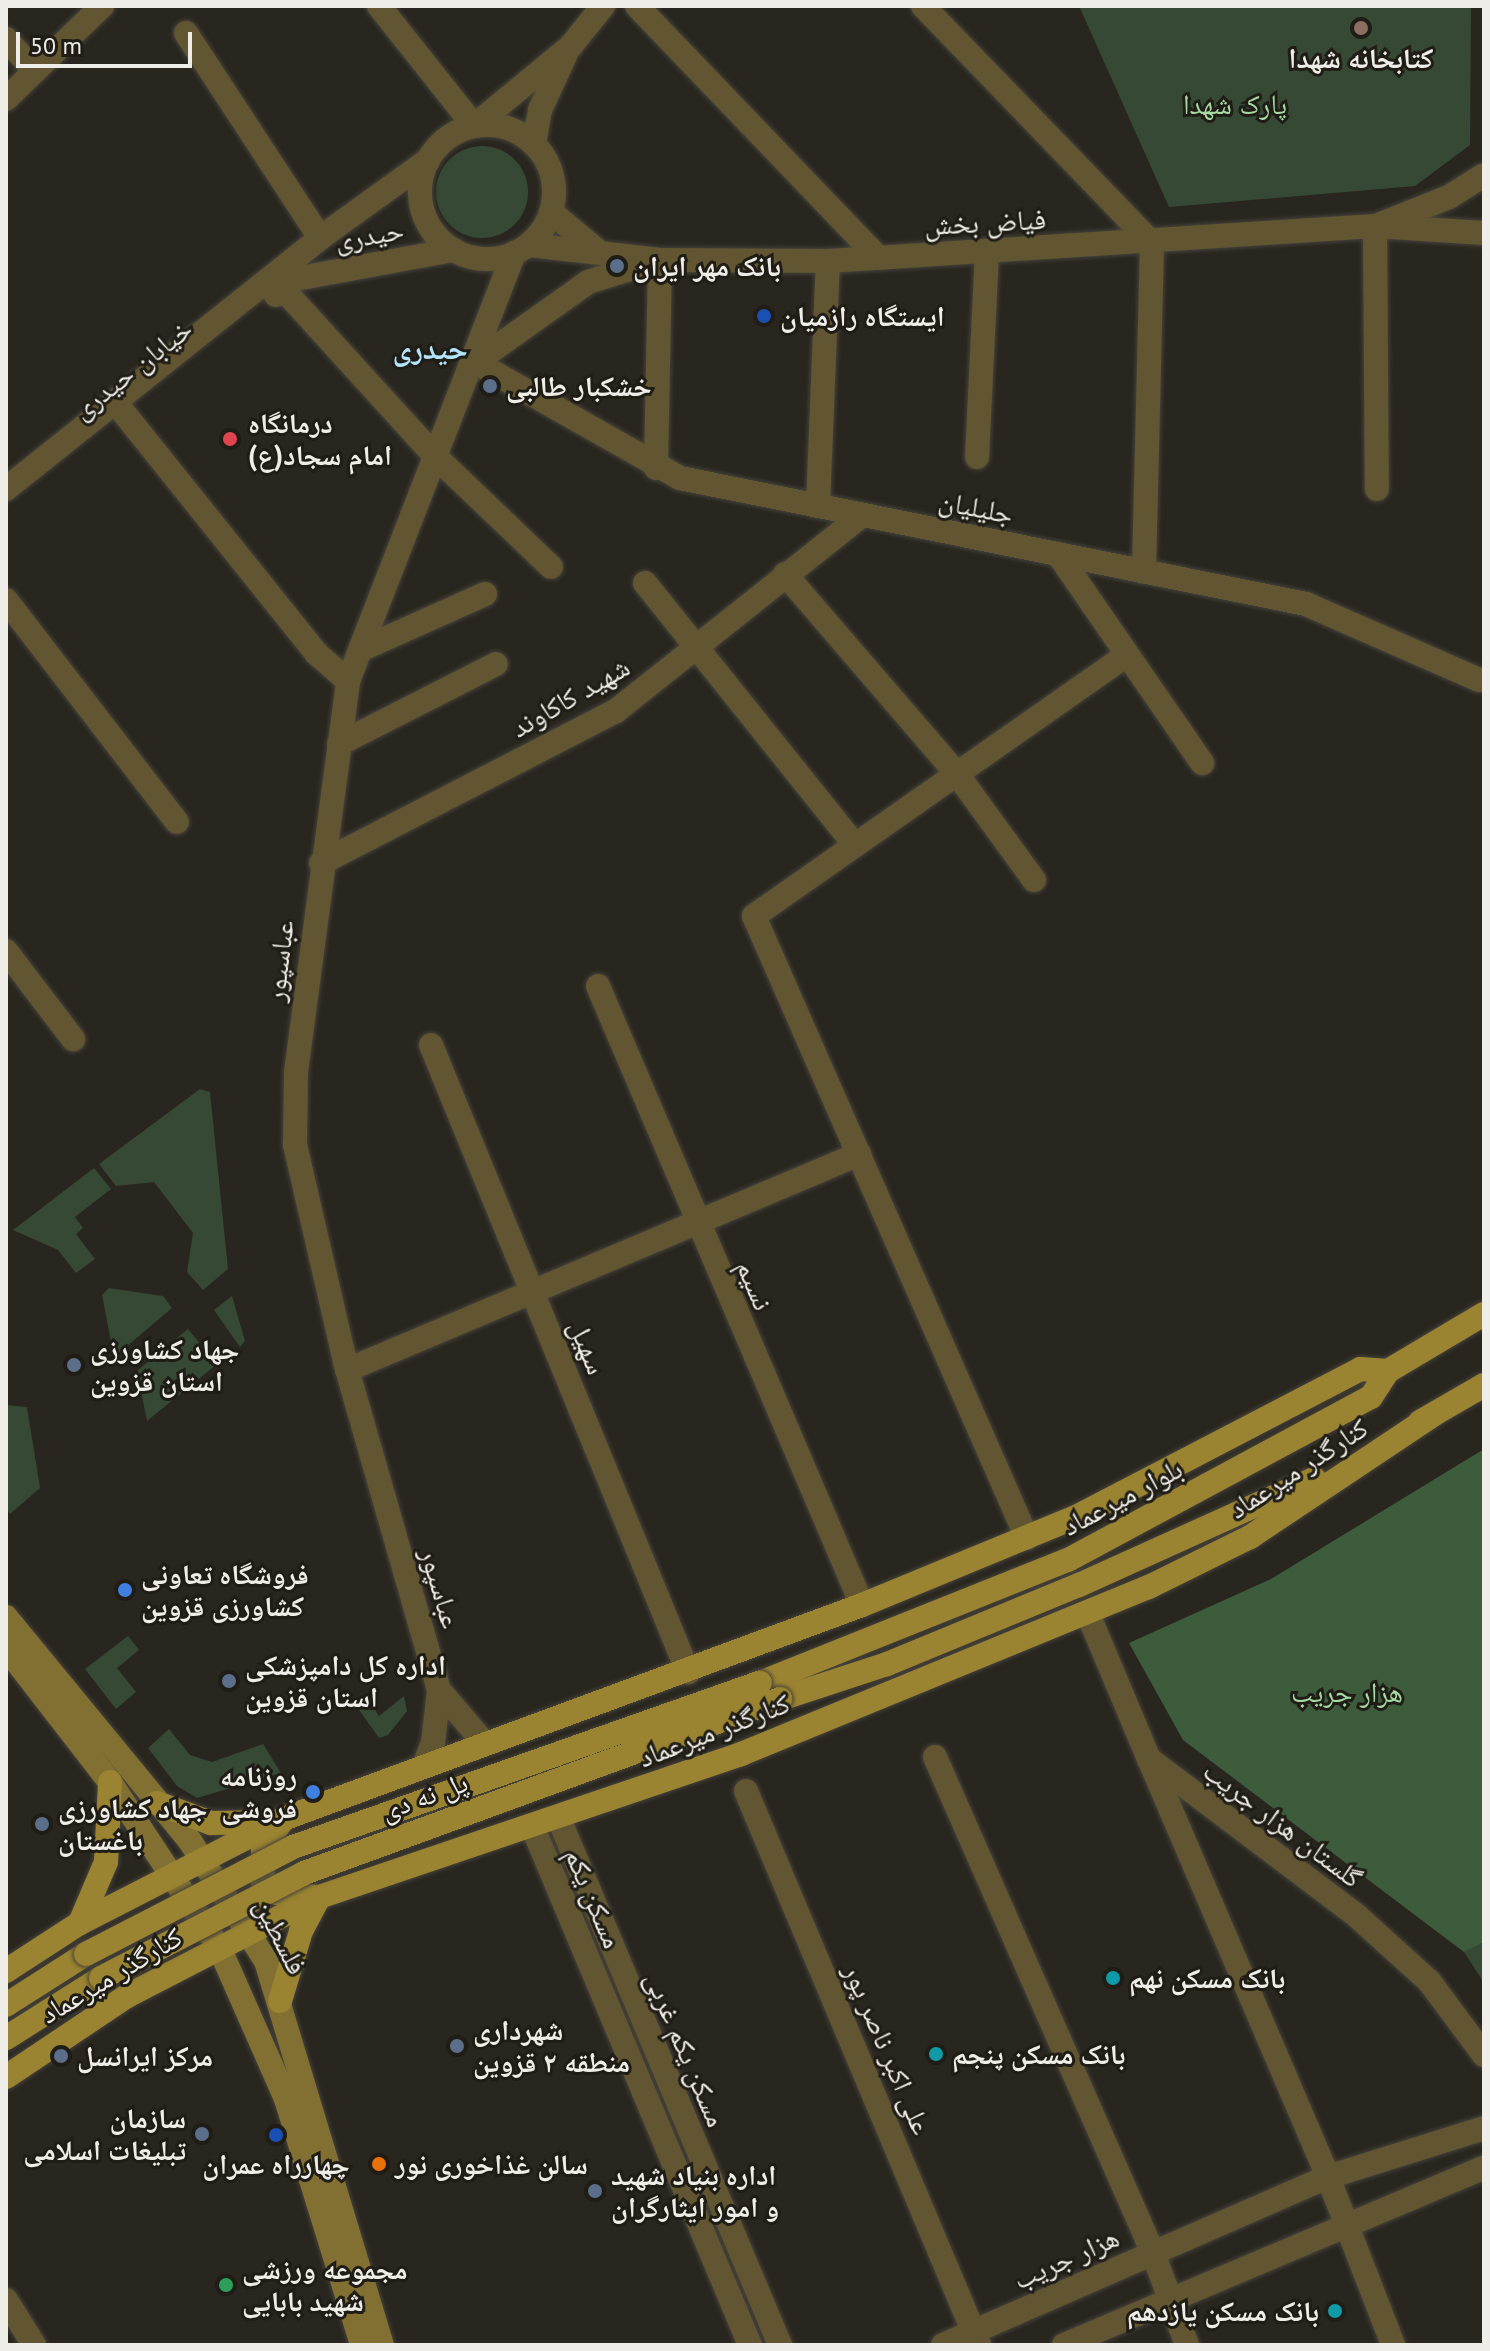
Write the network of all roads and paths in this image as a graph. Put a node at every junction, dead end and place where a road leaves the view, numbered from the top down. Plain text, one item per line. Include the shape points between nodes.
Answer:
1 (102, 6) edge
2 (379, 6) edge
3 (603, 6) edge
4 (637, 6) edge
5 (923, 6) edge
6 (186, 33) dead end
7 (6, 39) edge
8 (570, 47) junction
9 (35, 71) junction
10 (6, 99) edge
11 (474, 126) junction
12 (534, 144) junction
13 (428, 160) junction
14 (1484, 176) edge
15 (551, 212) junction
16 (1375, 226) junction
17 (1484, 233) edge
18 (320, 238) junction
19 (1152, 243) junction
20 (522, 249) junction
21 (453, 250) junction
22 (599, 252) junction
23 (987, 252) junction
24 (879, 258) junction
25 (660, 260) junction
26 (828, 261) junction
27 (288, 279) junction
28 (475, 362) junction
29 (124, 413) junction
30 (436, 457) junction
31 (977, 457) dead end
32 (656, 468) junction
33 (6, 489) edge
34 (1377, 489) dead end
35 (6, 506) edge
36 (818, 506) junction
37 (862, 515) junction
38 (1058, 554) junction
39 (551, 567) dead end
40 (1144, 572) junction
41 (785, 574) junction
42 (645, 583) dead end
43 (485, 594) dead end
44 (6, 600) edge
45 (699, 649) junction
46 (360, 650) junction
47 (1125, 656) junction
48 (496, 664) dead end
49 (1479, 680) dead end
50 (348, 681) junction
51 (339, 744) junction
52 (1202, 763) dead end
53 (957, 774) junction
54 (177, 822) dead end
55 (855, 845) junction
56 (321, 863) junction
57 (1034, 880) dead end
58 (6, 951) edge
59 (598, 986) dead end
60 (73, 1039) dead end
61 (431, 1045) dead end
62 (859, 1154) junction
63 (696, 1223) junction
64 (533, 1292) junction
65 (1484, 1314) edge
66 (347, 1370) junction
67 (1388, 1371) junction
68 (1484, 1385) edge
69 (1433, 1415) junction
70 (1027, 1538) junction
71 (862, 1605) junction
72 (1088, 1614) junction
73 (6, 1617) edge
74 (6, 1648) edge
75 (688, 1672) junction
76 (760, 1683) joint
77 (439, 1690) junction
78 (780, 1699) joint
79 (485, 1744) junction
80 (935, 1757) dead end
81 (1149, 1759) junction
82 (424, 1766) junction
83 (110, 1782) junction
84 (746, 1791) dead end
85 (157, 1803) junction
86 (283, 1819) junction
87 (559, 1819) junction
88 (533, 1828) junction
89 (201, 1859) junction
90 (172, 1874) junction
91 (319, 1897) junction
92 (80, 1923) junction
93 (248, 1929) junction
94 (604, 1932) junction
95 (580, 1942) junction
96 (219, 1947) junction
97 (6, 1971) edge
98 (127, 1996) junction
99 (280, 2001) junction
100 (6, 2005) edge
101 (6, 2038) edge
102 (1484, 2055) edge
103 (6, 2077) edge
104 (1484, 2128) edge
105 (1484, 2168) edge
106 (1328, 2177) junction
107 (1344, 2227) junction
108 (1153, 2253) junction
109 (6, 2300) edge
110 (1168, 2301) junction
111 (977, 2338) edge
112 (34, 2345) edge
113 (362, 2345) edge
114 (382, 2345) edge
115 (750, 2345) edge
116 (780, 2345) edge
117 (943, 2345) edge
118 (1064, 2345) edge
119 (1187, 2345) edge
120 (1393, 2345) edge

1 - 9 street
2 - 11 street
3 - 8 street
4 - 24 street
5 - 19 street
6 - 18 street
7 - 9 street
8 - 11 street
8 - 12 street via 540,110
9 - 10 street
11 - 12 street via 516,132
11 - 13 street via 455,133
12 - 15 street via 552,176
13 - 18 street
13 - 21 street via 420,200 426,220
14 - 16 street via 1449,197
15 - 20 street
15 - 22 street
16 - 17 street
16 - 19 street, فیاض بخش
16 - 34 street
18 - 27 street
19 - 23 street, فیاض بخش
19 - 40 street
20 - 21 street via 494,259
20 - 22 street, فیاض بخش
20 - 28 street, عباسپور
21 - 27 street, حیدری
22 - 25 street, فیاض بخش
23 - 24 street, فیاض بخش
23 - 31 street
24 - 26 street, فیاض بخش
25 - 26 street, فیاض بخش
25 - 28 street via 588,282
25 - 32 street
26 - 36 street
27 - 29 street, خیابان حیدری
27 - 30 street
27 - 33 street, خیابان حیدری
28 - 30 street, عباسپور
28 - 32 street, جلیلیان
29 - 35 street, خیابان حیدری
29 - 50 street via 316,653
30 - 39 street
30 - 46 street, عباسپور
32 - 36 street, جلیلیان via 680,478
36 - 37 street, جلیلیان
37 - 38 street, جلیلیان
37 - 41 street, شهید کاکاوند
38 - 40 street, جلیلیان
38 - 47 street
40 - 49 street, جلیلیان via 1306,604
41 - 45 street, شهید کاکاوند
41 - 53 street
42 - 45 street
43 - 46 street
44 - 54 street
45 - 55 street
45 - 56 street, شهید کاکاوند via 616,711
46 - 50 street, عباسپور
47 - 52 street
47 - 53 street
48 - 51 street
50 - 51 street, عباسپور
51 - 56 street, عباسپور
53 - 55 street
53 - 57 street
55 - 62 street via 754,916
56 - 66 street, عباسپور via 296,1072 295,1144
58 - 60 street
59 - 63 street, نسیم
61 - 64 street, سهیل
62 - 63 street
62 - 70 street
63 - 64 street
63 - 71 street, نسیم
64 - 66 street
64 - 75 street, سهیل
65 - 67 main road, بلوار میرعماد
66 - 77 street, عباسپور
67 - 70 main road, کنارگذر میرعماد via 1360,1369
67 - 76 main road, بلوار میرعماد via 1371,1397 1068,1560
68 - 69 main road, بلوار میرعماد
69 - 72 main road, کنارگذر میرعماد via 1250,1537
69 - 78 main road, بلوار میرعماد via 1310,1482 1106,1574 887,1664
70 - 71 main road, کنارگذر میرعماد
71 - 75 main road, کنارگذر میرعماد
72 - 81 street
72 - 87 main road, کنارگذر میرعماد via 741,1754
73 - 85 main road, فلسطین
74 - 83 main road
75 - 79 main road, کنارگذر میرعماد
76 - 100 main road, پل نه دی, bridge via 293,1847 86,1954
77 - 79 street
77 - 82 street via 433,1743
78 - 101 main road, پل نه دی, bridge via 304,1873 101,1978
79 - 82 main road, کنارگذر میرعماد
80 - 108 street
81 - 102 street, گلستان هزار جریب via 1357,1916 1429,1981
81 - 106 street
82 - 86 main road, کنارگذر میرعماد
83 - 90 main road
83 - 92 main road via 106,1862
84 - 111 street, علی اکبر ناصر پور
85 - 86 main road via 211,1823 251,1825
85 - 89 main road, فلسطین
86 - 89 main road, کنارگذر میرعماد
86 - 91 main road via 263,1849 263,1882 277,1893
87 - 88 main road, کنارگذر میرعماد
87 - 94 street, مسکن یکم غربی
88 - 91 main road, کنارگذر میرعماد
88 - 95 street, مسکن یکم
89 - 90 main road, کنارگذر میرعماد
89 - 93 main road, فلسطین
90 - 92 main road, کنارگذر میرعماد
90 - 96 main road
91 - 93 main road, کنارگذر میرعماد
91 - 99 main road via 301,1931
92 - 97 main road, کنارگذر میرعماد
92 - 98 main road via 124,1921 143,1938 143,1963
93 - 96 main road, کنارگذر میرعماد
93 - 99 main road, فلسطین
94 - 95 street
94 - 116 street, مسکن یکم غربی
95 - 115 street, مسکن یکم
96 - 98 main road, کنارگذر میرعماد
96 - 113 main road via 286,2099
98 - 103 main road, کنارگذر میرعماد
99 - 114 main road, فلسطین
104 - 106 street, هزار جریب
105 - 107 street
106 - 107 street
106 - 108 street, هزار جریب
107 - 110 street
107 - 120 street
108 - 110 street
108 - 111 street, هزار جریب
109 - 112 street
110 - 118 street
110 - 119 street
111 - 117 street, هزار جریب

